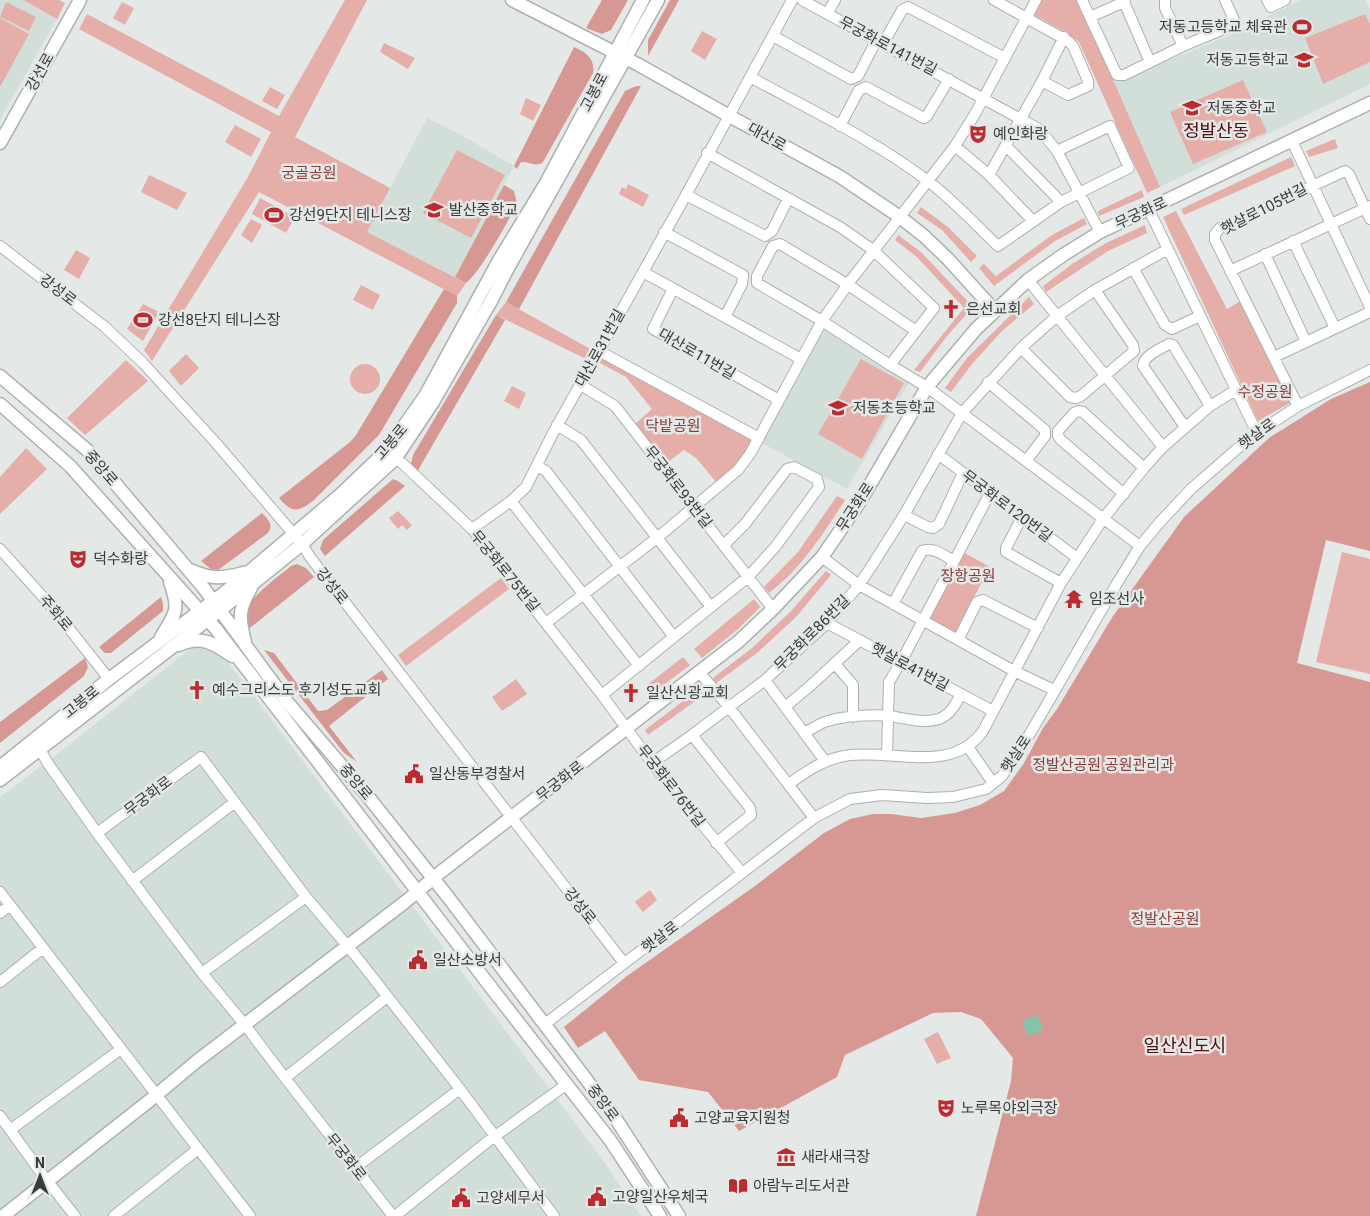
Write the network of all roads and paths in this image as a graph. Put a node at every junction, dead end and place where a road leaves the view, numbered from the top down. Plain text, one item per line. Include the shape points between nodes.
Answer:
1 (80, 0) edge
2 (512, 0) edge
3 (643, 0) edge
4 (658, 0) edge
5 (792, 0) edge
6 (802, 0) edge
7 (835, 0) edge
8 (994, 0) edge
9 (1036, 0) edge
10 (1082, 0) edge
11 (1165, 0) edge
12 (1225, 0) edge
13 (1285, 0) edge
14 (1124, 1) edge
15 (1269, 3) edge
16 (827, 14) junction
17 (1090, 17) junction
18 (1027, 18) junction
19 (773, 36) junction
20 (1064, 37) junction
21 (880, 43) junction
22 (1183, 46) junction
23 (620, 56) junction
24 (1005, 58) junction
25 (1150, 62) junction
26 (750, 77) junction
27 (948, 79) junction
28 (1042, 81) junction
29 (984, 98) junction
30 (1370, 102) edge
31 (728, 116) junction
32 (1021, 118) junction
33 (840, 126) junction
34 (1292, 141) junction
35 (0, 143) edge
36 (955, 146) junction
37 (1006, 146) junction
38 (1057, 151) junction
39 (707, 153) junction
40 (989, 175) junction
41 (928, 181) junction
42 (1312, 185) junction
43 (1078, 192) junction
44 (686, 195) junction
45 (788, 199) junction
46 (1061, 202) junction
47 (1368, 207) edge
48 (1149, 210) junction
49 (900, 217) junction
50 (1370, 219) edge
51 (1032, 221) junction
52 (1331, 224) junction
53 (664, 232) junction
54 (1100, 232) junction
55 (1293, 241) junction
56 (0, 246) edge
57 (1168, 249) junction
58 (873, 250) junction
59 (1265, 254) junction
60 (1133, 268) junction
61 (1230, 271) junction
62 (643, 272) junction
63 (1028, 280) junction
64 (847, 284) junction
65 (673, 289) junction
66 (1095, 290) junction
67 (1370, 307) edge
68 (995, 311) junction
69 (1370, 312) edge
70 (1057, 316) junction
71 (1200, 316) junction
72 (725, 317) junction
73 (822, 321) junction
74 (1335, 328) junction
75 (916, 331) junction
76 (1306, 342) junction
77 (1020, 348) junction
78 (599, 350) junction
79 (1274, 357) junction
80 (801, 359) junction
81 (890, 365) junction
82 (1370, 370) edge
83 (0, 376) edge
84 (1106, 376) junction
85 (988, 382) junction
86 (579, 384) junction
87 (927, 387) junction
88 (1236, 390) junction
89 (779, 400) junction
90 (0, 404) edge
91 (1210, 406) junction
92 (1298, 406) junction
93 (962, 413) junction
94 (557, 425) junction
95 (1185, 427) junction
96 (1257, 433) junction
97 (758, 438) junction
98 (1164, 447) junction
99 (938, 454) junction
100 (395, 459) junction
101 (1026, 461) junction
102 (537, 466) junction
103 (1144, 468) junction
104 (964, 473) junction
105 (990, 494) junction
106 (1124, 494) junction
107 (511, 501) junction
108 (693, 507) junction
109 (904, 515) junction
110 (1022, 517) junction
111 (1104, 519) junction
112 (472, 529) junction
113 (293, 533) junction
114 (657, 538) junction
115 (302, 544) junction
116 (724, 546) junction
117 (1140, 546) junction
118 (0, 549) edge
119 (822, 556) junction
120 (1077, 558) junction
121 (954, 561) junction
122 (621, 566) junction
123 (189, 570) junction
124 (167, 575) junction
125 (252, 577) junction
126 (748, 577) junction
127 (1061, 583) junction
128 (859, 585) junction
129 (584, 595) junction
130 (893, 604) junction
131 (216, 606) junction
132 (711, 607) junction
133 (773, 609) junction
134 (204, 616) junction
135 (923, 621) junction
136 (546, 623) junction
137 (827, 623) junction
138 (1038, 628) junction
139 (674, 637) junction
140 (860, 640) junction
141 (958, 640) junction
142 (163, 646) junction
143 (246, 647) junction
144 (242, 662) junction
145 (901, 662) junction
146 (835, 664) junction
147 (639, 666) junction
148 (1014, 671) junction
149 (699, 672) junction
150 (109, 679) junction
151 (765, 680) junction
152 (1054, 690) junction
153 (961, 694) junction
154 (602, 695) junction
155 (729, 707) junction
156 (785, 707) junction
157 (993, 711) junction
158 (887, 716) junction
159 (853, 717) junction
160 (628, 728) junction
161 (804, 732) junction
162 (692, 736) junction
163 (968, 747) junction
164 (40, 749) junction
165 (887, 755) junction
166 (825, 761) junction
167 (652, 763) junction
168 (0, 767) edge
169 (0, 780) edge
170 (993, 783) junction
171 (789, 784) junction
172 (235, 802) junction
173 (512, 818) junction
174 (814, 818) junction
175 (97, 834) junction
176 (716, 843) junction
177 (742, 873) junction
178 (432, 879) junction
179 (132, 881) junction
180 (418, 891) junction
181 (0, 892) edge
182 (306, 897) junction
183 (10, 905) junction
184 (0, 912) edge
185 (347, 945) junction
186 (44, 948) junction
187 (624, 963) junction
188 (202, 973) junction
189 (0, 982) edge
190 (387, 997) junction
191 (545, 1024) junction
192 (246, 1025) junction
193 (121, 1049) junction
194 (284, 1078) junction
195 (567, 1084) junction
196 (460, 1089) junction
197 (156, 1095) junction
198 (0, 1116) edge
199 (10, 1130) junction
200 (496, 1136) junction
201 (198, 1150) junction
202 (355, 1168) junction
203 (46, 1180) junction
204 (3, 1216) edge
205 (75, 1216) edge
206 (114, 1216) edge
207 (250, 1216) edge
208 (394, 1216) edge
209 (554, 1216) edge
210 (660, 1216) edge
211 (679, 1216) edge

1 - 35 main road, 강선로
2 - 23 main road, 대산로
3 - 23 main road, 고봉로
4 - 23 main road, 고봉로
5 - 19 street, 대산로31번길
6 - 16 street, 무궁화로141번길
7 - 16 street, 무궁화로141번길
8 - 18 street
9 - 18 street
10 - 17 street
11 - 22 street
12 - 22 street via 1236,24
13 - 15 street
14 - 17 street
14 - 25 street
16 - 21 street, 무궁화로141번길
17 - 25 street via 1117,74 1124,75
18 - 20 street
18 - 24 street
19 - 21 street via 851,79 858,76
19 - 26 street, 대산로31번길
20 - 28 street
20 - 28 street via 1073,46 1088,86 1068,95
21 - 24 street via 902,10 908,7
21 - 27 street, 무궁화로141번길
22 - 25 street
23 - 31 main road, 대산로
23 - 100 main road, 고봉로 via 491,301 429,408
23 - 113 main road, 고봉로 via 498,262 425,396 387,450
24 - 29 street
26 - 31 street, 대산로31번길
26 - 33 street
27 - 29 street, 무궁화로141번길
27 - 33 street, 무궁화로141번길 via 924,118 866,87 859,90
28 - 32 street
29 - 32 street, 무궁화로141번길
29 - 36 street
30 - 34 main road, 무궁화로
31 - 39 street, 대산로31번길
31 - 49 main road, 대산로 via 839,176
32 - 37 street
32 - 38 street, 무궁화로141번길 via 1039,128
33 - 41 street
34 - 42 street, 햇살로105번길
34 - 48 main road, 무궁화로
36 - 40 street
36 - 41 street
37 - 40 street
37 - 46 street
38 - 43 street, 무궁화로141번길
38 - 43 street via 1110,126 1129,168
39 - 44 street, 대산로31번길
39 - 45 street
40 - 51 street
41 - 49 street
41 - 51 street via 998,246
42 - 47 street, 햇살로105번길 via 1345,171
42 - 52 street, 햇살로105번길
42 - 61 street, 햇살로105번길 via 1220,228 1215,240
43 - 46 street
43 - 54 street, 무궁화로141번길
44 - 45 street via 765,236 772,231
44 - 53 street, 대산로31번길
45 - 58 street via 840,227
46 - 51 street
47 - 50 street
47 - 52 street
48 - 54 main road, 무궁화로
48 - 57 street
49 - 58 street
49 - 68 main road, 대산로 via 948,259
52 - 55 street
52 - 67 street, 햇살로105번길
53 - 62 street, 대산로31번길
53 - 72 street via 743,275 742,284
54 - 63 main road, 무궁화로
55 - 59 street
55 - 74 street
56 - 113 street, 강성로 via 105,327 137,357
57 - 60 street
57 - 71 street
58 - 64 street
58 - 75 street via 934,308
59 - 61 street
59 - 76 street
60 - 66 street
60 - 71 street via 1169,329
61 - 79 street
62 - 65 street
62 - 78 street, 대산로31번길
63 - 68 main road, 무궁화로
63 - 70 street
64 - 73 street
64 - 73 street via 780,244 773,246 757,276 757,283
64 - 75 street
65 - 72 street
65 - 89 street, 대산로11번길 via 653,329
66 - 70 street
66 - 84 street via 1134,351
68 - 87 main road, 무궁화로
69 - 74 street
70 - 77 street
70 - 84 street
71 - 88 street
72 - 80 street
73 - 80 street
73 - 81 street
74 - 76 street
75 - 81 street
76 - 79 street
77 - 84 street via 1070,397 1082,396
77 - 85 street
78 - 86 street, 대산로31번길
78 - 97 street
79 - 92 street
80 - 89 street
81 - 87 street
82 - 92 street, 햇살로
83 - 123 main road, 중앙로 via 87,450
84 - 98 street
85 - 93 street
85 - 101 street via 1045,430 1045,436
86 - 94 street, 대산로31번길
86 - 108 street, 무궁화로93번길 via 615,406
87 - 93 street
87 - 119 main road, 무궁화로 via 861,500
88 - 91 street
88 - 96 street
89 - 97 street
90 - 124 main road, 중앙로 via 70,466
91 - 95 street
91 - 95 street via 1173,345 1169,344 1147,357 1143,366
92 - 96 street, 햇살로
93 - 99 street
93 - 101 street
94 - 102 street, 대산로31번길
94 - 114 street via 581,440
95 - 98 street
96 - 117 street, 햇살로 via 1191,489
97 - 108 street via 738,470
98 - 103 street
99 - 104 street, 무궁화로120번길
99 - 109 street
100 - 112 street, 무궁화로75번길
100 - 115 main road, 고봉로
101 - 111 street
102 - 107 street, 대산로31번길 via 526,487
102 - 122 street via 546,470
103 - 106 street
103 - 106 street via 1083,412 1074,413 1058,431 1058,436
104 - 105 street, 무궁화로120번길
104 - 109 street via 939,524 928,527
105 - 110 street, 무궁화로120번길
105 - 121 street
106 - 111 street
107 - 112 street, 대산로31번길
107 - 129 street
108 - 114 street
108 - 116 street, 무궁화로93번길
109 - 128 street, 무궁화로86번길
110 - 120 street, 무궁화로120번길
110 - 127 street via 1006,552
111 - 117 street
111 - 120 street
112 - 136 street, 무궁화로75번길
113 - 115 street, 강성로
113 - 125 main road, 고봉로
114 - 122 street
114 - 132 street
115 - 125 main road, 고봉로
115 - 173 street, 강성로
116 - 126 street, 무궁화로93번길
116 - 126 street via 746,524 787,469 794,467 817,480 819,487 776,546
117 - 152 street, 햇살로
118 - 150 street, 주화로
119 - 128 street
119 - 133 main road, 무궁화로
120 - 127 street
121 - 130 street via 932,549 922,551
121 - 135 street
122 - 129 street
122 - 139 street
123 - 125 main road via 217,579
123 - 131 main road, 중앙로
124 - 134 main road, 중앙로
124 - 142 main road via 177,606
125 - 131 main road, 고봉로
125 - 143 main road via 240,612
126 - 132 street
126 - 133 street, 무궁화로93번길
127 - 138 street
128 - 130 street
128 - 137 street, 무궁화로86번길
129 - 136 street
129 - 147 street
130 - 135 street
131 - 134 main road, 고봉로
131 - 143 main road, 중앙로
132 - 139 street
133 - 149 main road, 무궁화로
134 - 142 main road, 고봉로
134 - 144 main road, 중앙로
135 - 141 street
135 - 145 street
136 - 154 street, 무궁화로75번길
137 - 140 street, 햇살로41번길
137 - 151 street, 무궁화로86번길
138 - 141 street via 982,600 977,602
138 - 148 street
139 - 147 street
140 - 145 street, 햇살로41번길
140 - 146 street, 햇살로41번길
141 - 148 street
142 - 144 main road via 204,641
142 - 150 main road, 고봉로
142 - 164 main road, 고봉로
143 - 178 main road, 중앙로
144 - 180 main road, 중앙로
145 - 153 street, 햇살로41번길
145 - 158 street via 889,682
146 - 156 street, 햇살로41번길
146 - 159 street via 853,685
147 - 154 street
148 - 152 street
148 - 157 street
149 - 155 street
149 - 160 main road, 무궁화로
150 - 168 main road, 고봉로
151 - 155 street, 무궁화로86번길
151 - 156 street, 무궁화로86번길
152 - 170 street, 햇살로 via 1028,737 1002,776
153 - 157 street, 햇살로41번길
153 - 158 street, 햇살로41번길 via 956,704 940,718 926,721
154 - 160 street, 무궁화로75번길
155 - 162 street, 무궁화로86번길
155 - 171 street
156 - 161 street, 무궁화로86번길
157 - 163 street via 983,731
158 - 159 street, 햇살로41번길
158 - 165 street
159 - 161 street, 햇살로41번길 via 827,721
160 - 167 street, 무궁화로76번길
160 - 173 main road, 무궁화로
161 - 166 street, 무궁화로86번길
162 - 167 street, 무궁화로86번길
162 - 176 street, 무궁화로76번길 via 751,811 751,815
163 - 165 street via 952,755 935,758
163 - 170 street
164 - 169 main road, 고봉로
164 - 175 street
165 - 166 street via 850,755
166 - 171 street
167 - 176 street, 무궁화로76번길
170 - 174 street, 햇살로 via 986,789 953,797 882,795 850,799
171 - 174 street
172 - 175 street, 무궁화로 via 201,757
172 - 179 street
172 - 182 street, 무궁화로
173 - 178 main road, 무궁화로
173 - 187 street, 강성로
174 - 177 street, 햇살로
175 - 179 street
176 - 177 street, 무궁화로76번길
177 - 187 street, 햇살로
178 - 180 main road, 무궁화로
178 - 191 main road, 중앙로
179 - 188 street, 무궁화로
180 - 185 main road, 무궁화로
180 - 195 main road, 중앙로
181 - 183 street
182 - 185 street, 무궁화로
182 - 188 street
183 - 184 street
183 - 186 street
185 - 190 street, 무궁화로
185 - 192 main road, 무궁화로
186 - 189 street
186 - 193 street
187 - 191 street, 햇살로
188 - 192 street, 무궁화로
190 - 194 street
190 - 196 street, 무궁화로
191 - 211 main road, 중앙로 via 614,1116
192 - 194 street, 무궁화로
192 - 197 main road, 무궁화로
193 - 197 street
193 - 199 street
194 - 202 street, 무궁화로
195 - 200 street, 중앙로
195 - 210 main road, 중앙로 via 610,1140
196 - 200 street, 무궁화로
196 - 202 street
197 - 201 street
197 - 203 main road, 무궁화로
198 - 199 street
199 - 203 street
200 - 208 street, 중앙로
200 - 209 street, 무궁화로
201 - 206 street
201 - 207 street
202 - 208 street, 무궁화로
203 - 204 main road, 무궁화로
203 - 205 street

